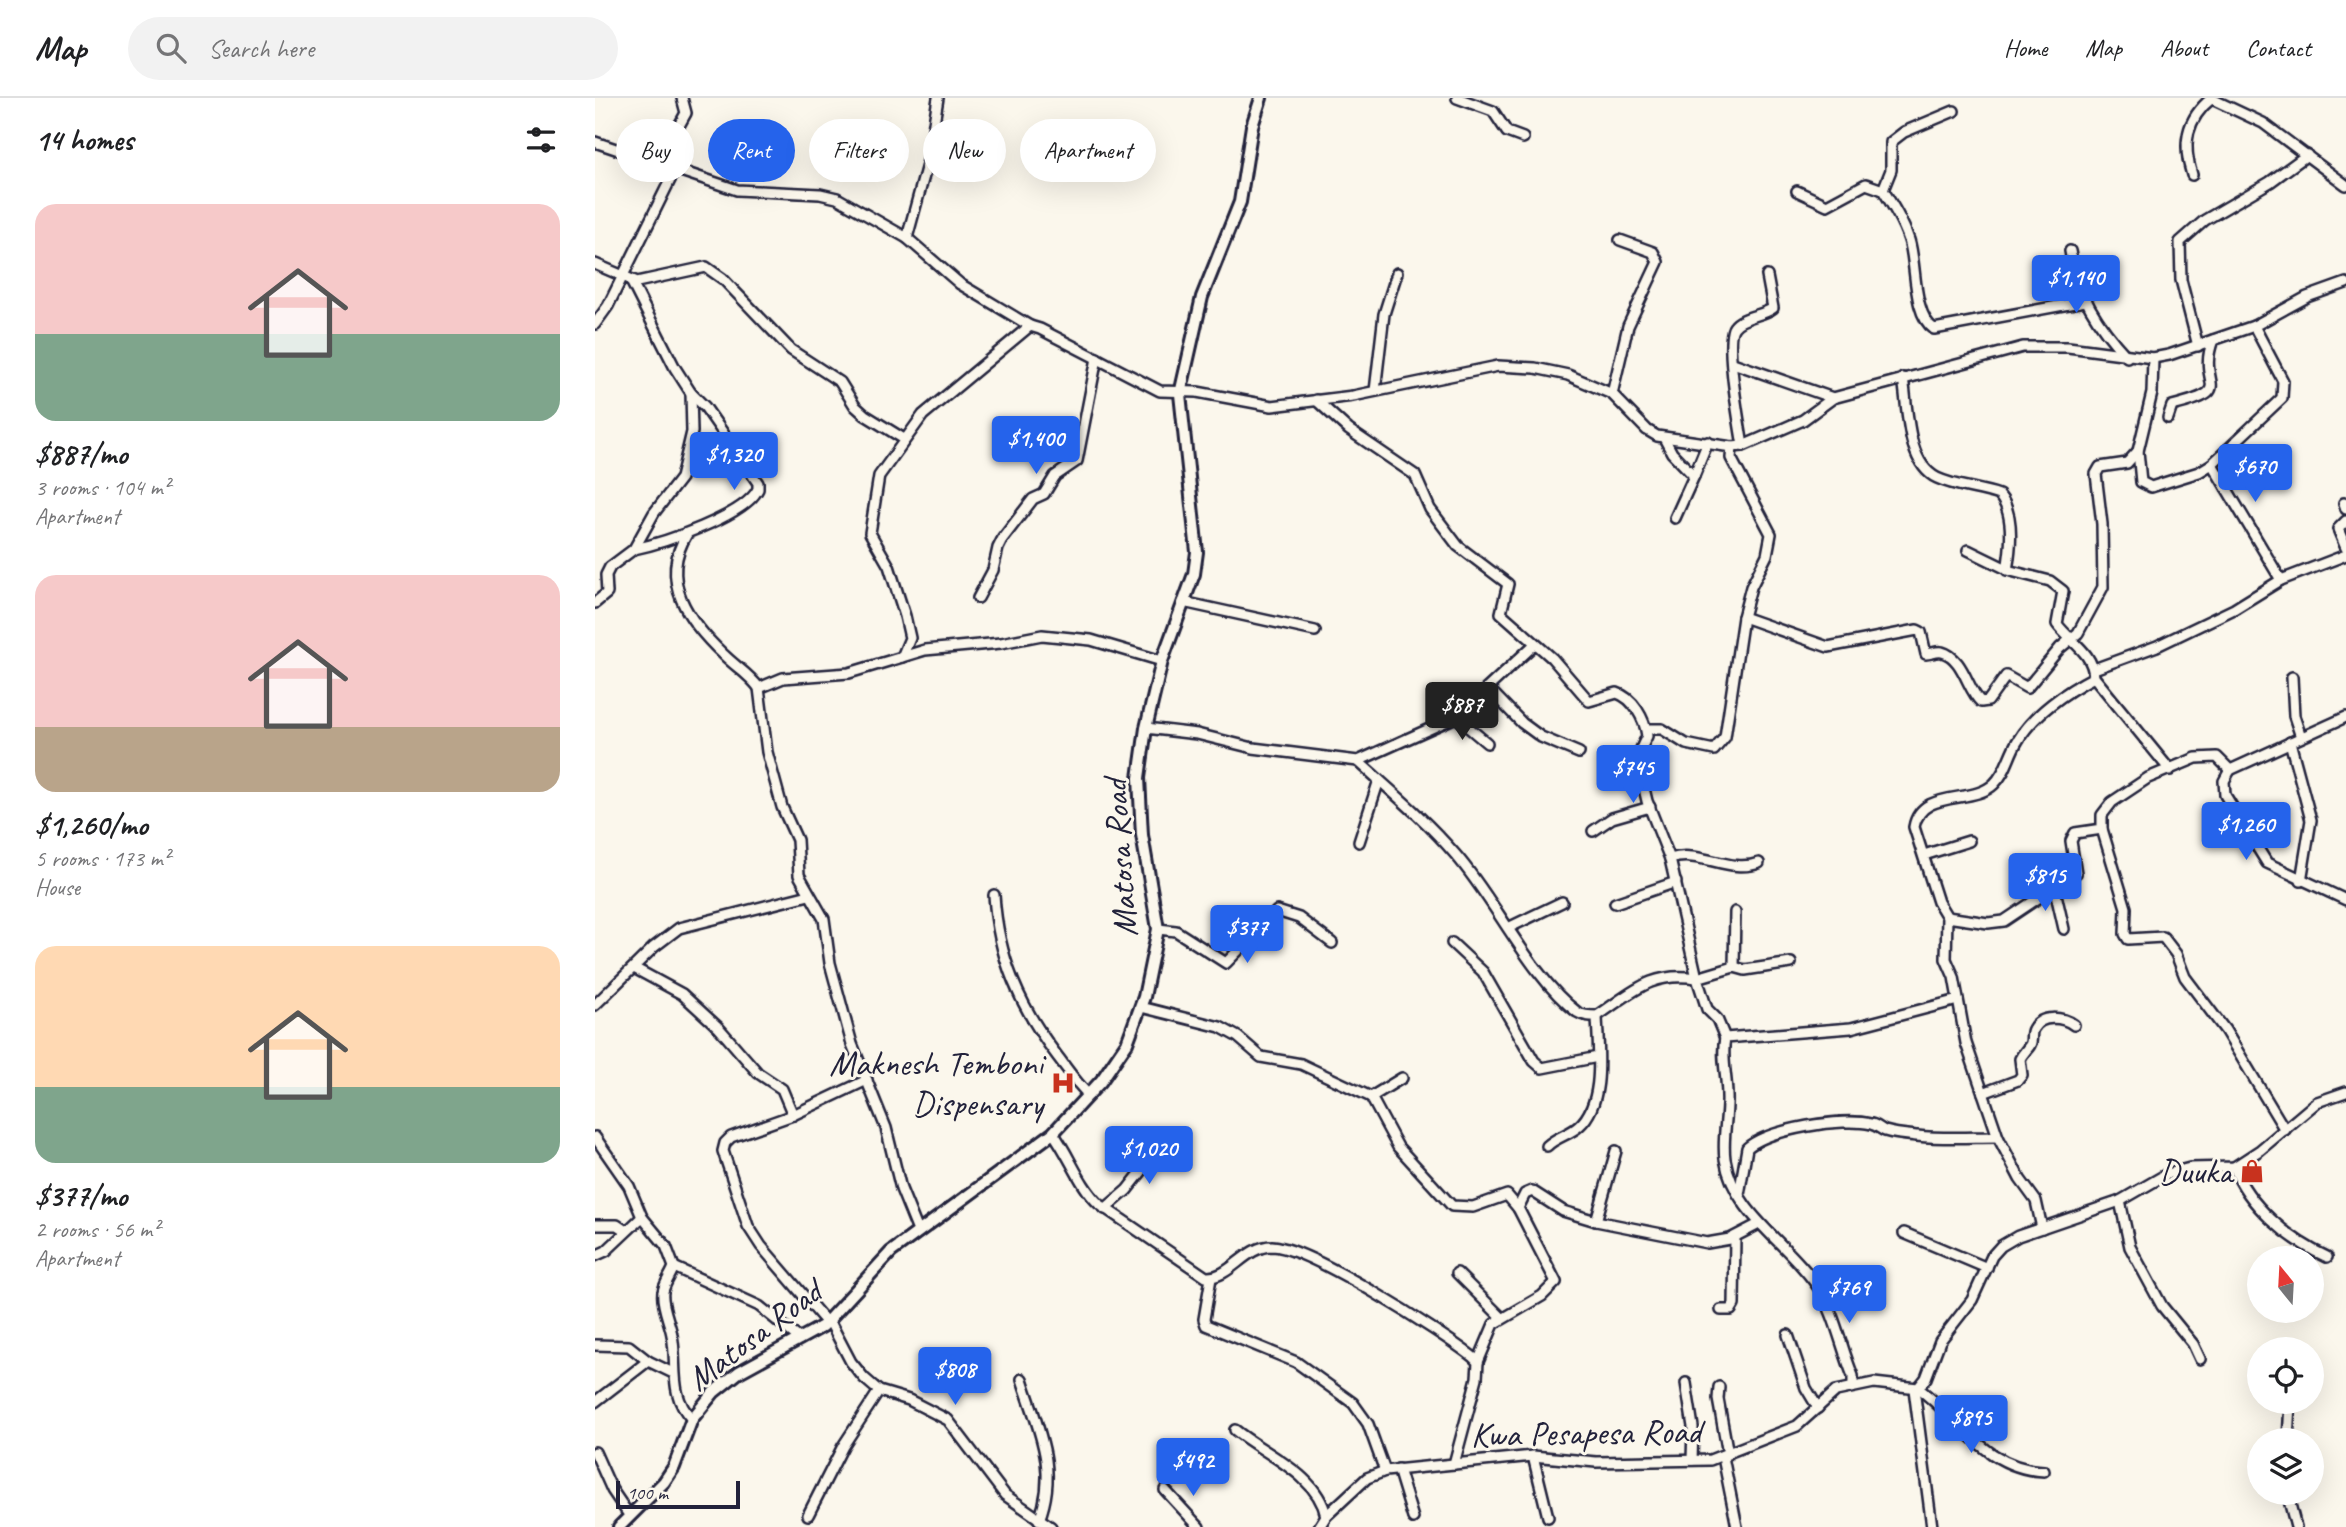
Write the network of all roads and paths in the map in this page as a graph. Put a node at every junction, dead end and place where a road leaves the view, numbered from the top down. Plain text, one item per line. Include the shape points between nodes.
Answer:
1 (682, 98) edge
2 (938, 98) edge
3 (1261, 98) edge
4 (1457, 98) edge
5 (2212, 98) edge
6 (1954, 111) dead end
7 (683, 119) edge
8 (1523, 138) dead end
9 (595, 142) edge
10 (616, 149) edge
11 (2307, 155) junction
12 (2192, 175) dead end
13 (694, 176) edge
14 (670, 182) edge
15 (2346, 185) edge
16 (1883, 190) junction
17 (1797, 191) dead end
18 (908, 238) junction
19 (1620, 240) dead end
20 (2070, 251) dead end
21 (595, 264) edge
22 (1397, 273) dead end
23 (1767, 275) dead end
24 (627, 279) junction
25 (2346, 283) edge
26 (2085, 302) junction
27 (595, 324) edge
28 (1030, 326) junction
29 (2254, 326) junction
30 (2213, 340) junction
31 (2198, 346) junction
32 (2127, 357) junction
33 (1097, 358) junction
34 (2153, 358) junction
35 (1733, 363) junction
36 (1903, 378) junction
37 (1375, 391) junction
38 (691, 393) junction
39 (1180, 394) junction
40 (1612, 394) junction
41 (1833, 398) junction
42 (1316, 400) junction
43 (2168, 418) dead end
44 (1664, 438) junction
45 (904, 439) junction
46 (1708, 442) junction
47 (1743, 446) junction
48 (1732, 447) junction
49 (2138, 451) junction
50 (2212, 464) junction
51 (1694, 476) junction
52 (1675, 518) dead end
53 (2346, 521) edge
54 (687, 534) junction
55 (2346, 548) edge
56 (634, 550) junction
57 (1968, 550) dead end
58 (2346, 555) edge
59 (2007, 569) junction
60 (2281, 580) junction
61 (978, 598) dead end
62 (1183, 602) junction
63 (595, 603) edge
64 (1743, 617) junction
65 (1315, 631) dead end
66 (2071, 638) junction
67 (1535, 644) junction
68 (902, 657) junction
69 (1162, 662) junction
70 (2094, 673) junction
71 (2292, 677) dead end
72 (759, 688) junction
73 (1488, 688) junction
74 (1456, 717) junction
75 (2346, 717) edge
76 (1146, 727) junction
77 (1646, 729) junction
78 (2301, 737) junction
79 (2290, 742) junction
80 (1487, 743) dead end
81 (1579, 753) dead end
82 (1357, 761) junction
83 (2230, 770) junction
84 (2170, 771) junction
85 (1379, 780) junction
86 (1650, 807) junction
87 (2102, 829) junction
88 (1593, 831) dead end
89 (1969, 841) dead end
90 (1359, 842) dead end
91 (1924, 855) junction
92 (1670, 859) junction
93 (1759, 863) dead end
94 (2301, 881) junction
95 (1676, 882) junction
96 (2055, 890) junction
97 (809, 895) junction
98 (994, 895) dead end
99 (2346, 900) edge
100 (1562, 902) dead end
101 (1615, 903) dead end
102 (1735, 912) dead end
103 (1947, 917) junction
104 (1510, 927) junction
105 (1159, 929) junction
106 (2064, 929) dead end
107 (1332, 943) dead end
108 (1452, 943) dead end
109 (1791, 963) dead end
110 (1734, 967) junction
111 (634, 968) junction
112 (1697, 978) junction
113 (1958, 1000) junction
114 (595, 1005) edge
115 (1141, 1007) junction
116 (1597, 1016) junction
117 (2074, 1025) dead end
118 (1725, 1038) junction
119 (1598, 1057) junction
120 (1402, 1078) dead end
121 (867, 1080) junction
122 (2346, 1092) edge
123 (1983, 1093) junction
124 (1089, 1095) junction
125 (1371, 1097) junction
126 (793, 1115) junction
127 (2285, 1130) junction
128 (1053, 1133) junction
129 (1998, 1137) junction
130 (595, 1138) edge
131 (1167, 1139) dead end
132 (1547, 1146) dead end
133 (1616, 1151) dead end
134 (2234, 1167) junction
135 (1739, 1195) junction
136 (2120, 1201) junction
137 (1518, 1208) junction
138 (1105, 1209) junction
139 (642, 1217) junction
140 (1596, 1221) junction
141 (1759, 1224) junction
142 (595, 1225) edge
143 (2042, 1228) junction
144 (626, 1231) junction
145 (918, 1231) junction
146 (1904, 1233) dead end
147 (1735, 1237) junction
148 (595, 1256) edge
149 (2327, 1257) dead end
150 (674, 1267) junction
151 (1987, 1268) junction
152 (1458, 1273) dead end
153 (1211, 1278) junction
154 (1721, 1310) dead end
155 (1502, 1318) junction
156 (828, 1321) junction
157 (1788, 1335) dead end
158 (800, 1339) junction
159 (595, 1345) edge
160 (2200, 1359) dead end
161 (648, 1362) junction
162 (1478, 1362) junction
163 (673, 1373) junction
164 (1021, 1379) dead end
165 (1686, 1383) dead end
166 (1853, 1385) junction
167 (1719, 1387) dead end
168 (1916, 1389) junction
169 (879, 1391) junction
170 (595, 1402) edge
171 (1818, 1408) junction
172 (692, 1419) junction
173 (1235, 1430) dead end
174 (595, 1452) edge
175 (1726, 1455) junction
176 (1533, 1456) junction
177 (1692, 1460) junction
178 (1454, 1464) junction
179 (1398, 1469) junction
180 (1385, 1471) junction
181 (2044, 1471) dead end
182 (1165, 1490) dead end
183 (2290, 1505) edge
184 (808, 1515) dead end
185 (629, 1516) junction
186 (1326, 1516) junction
187 (1548, 1517) dead end
188 (1413, 1518) dead end
189 (1039, 1520) junction
190 (619, 1527) edge
191 (1051, 1527) edge
192 (1199, 1527) edge
193 (1319, 1527) edge
194 (1737, 1527) edge
195 (1933, 1527) edge
196 (2296, 1527) edge

1 - 7 street via 686,113
2 - 18 street
3 - 39 street, Matosa Road via 1240,202 1202,298
4 - 8 street via 1493,111 1507,132
5 - 11 street via 2263,123
5 - 12 street via 2195,116 2185,141
6 - 16 street via 1891,142 1891,170
9 - 10 street
11 - 15 street
11 - 31 street via 2204,220 2180,242 2181,280
13 - 18 street via 737,190 828,195
14 - 24 street
16 - 17 street via 1866,184 1827,205
16 - 26 street via 1909,239 1918,298 1931,327
18 - 28 street via 960,284
19 - 40 street via 1653,252 1658,262 1628,326
20 - 26 street
21 - 24 street
22 - 37 street via 1384,314
23 - 35 street via 1773,308 1734,326
24 - 27 street
24 - 38 street
24 - 45 street via 660,278 696,267 717,273 791,350 840,382 855,406
25 - 29 street via 2307,297
26 - 32 street
28 - 33 street
28 - 45 street via 931,408
29 - 30 street
29 - 50 street via 2283,381 2282,398
30 - 31 street
30 - 43 street via 2207,354 2213,385 2208,395 2172,406
31 - 34 street
32 - 34 street
32 - 36 street via 2068,347 2023,347
33 - 39 street via 1160,391
33 - 61 street via 1077,461 1055,476 1003,538
34 - 49 street via 2153,393
35 - 41 street
35 - 47 street
36 - 41 street
36 - 59 street via 1913,441 1928,471 1940,480 2002,499 2010,531
37 - 40 street via 1498,366 1568,375
37 - 42 street
38 - 54 street via 758,489 747,501
38 - 56 street via 692,432 681,478
39 - 42 street via 1197,392 1272,406
39 - 62 street, Matosa Road via 1197,552
40 - 44 street via 1647,430
41 - 47 street via 1803,420
42 - 67 street via 1349,430 1415,475 1430,509 1458,546 1508,584 1501,613
44 - 46 street
44 - 51 street
45 - 68 street via 876,484 870,533 889,566 905,616 910,638
46 - 48 street
46 - 51 street
47 - 48 street
48 - 64 street via 1731,458 1771,534
49 - 50 street via 2141,482 2151,487
49 - 66 street via 2127,463 2100,467 2096,474 2103,587 2085,623
50 - 60 street
51 - 52 street
53 - 55 street via 2338,529
54 - 56 street
54 - 72 street via 675,558 683,606
56 - 63 street via 610,568 607,593
57 - 59 street
58 - 60 street
59 - 66 street via 2050,581 2063,591 2057,624
60 - 70 street via 2203,624
62 - 65 street
62 - 69 street, Matosa Road
64 - 66 street via 1828,647 1917,630 1926,654 1947,655 1984,702 2006,676 2029,687
64 - 77 street via 1725,737 1719,747 1696,747 1662,729
66 - 70 street
67 - 73 street
67 - 77 street via 1589,701 1613,693 1625,696
68 - 69 street via 1042,635 1091,640
68 - 72 street via 849,673 783,678
69 - 76 street, Matosa Road
70 - 84 street
70 - 91 street via 2024,731 1994,785 1952,796 1930,806 1916,820
71 - 78 street via 2294,716
72 - 97 street via 767,752 782,807 797,839 800,875
73 - 74 street
73 - 81 street via 1541,737
74 - 80 street
74 - 82 street
75 - 78 street
76 - 82 street via 1253,748
76 - 105 street, Matosa Road via 1138,795
77 - 86 street via 1637,758
78 - 79 street
79 - 83 street
79 - 94 street via 2311,820
82 - 85 street
83 - 84 street via 2217,757 2207,756
83 - 94 street via 2224,781 2225,794 2257,852 2267,863
84 - 87 street via 2148,778 2112,802 2102,815
85 - 90 street
85 - 104 street via 1454,852
86 - 88 street via 1612,818
86 - 92 street
87 - 96 street via 2072,836 2076,873
87 - 127 street via 2126,908 2128,939 2163,937 2170,944 2185,977 2225,1030
89 - 91 street
91 - 103 street
92 - 93 street via 1682,855 1748,867
92 - 95 street
94 - 99 street
95 - 101 street
95 - 112 street
96 - 103 street via 2004,921
96 - 106 street
97 - 111 street via 679,928
97 - 121 street via 824,919 833,974
98 - 124 street via 1001,952 1016,992 1042,1037
100 - 104 street
102 - 110 street
103 - 113 street via 1946,959
104 - 116 street via 1536,969 1563,998 1578,1013
105 - 107 street via 1176,931 1226,963 1277,911 1299,918
105 - 115 street, Matosa Road
108 - 119 street via 1483,972 1542,1068
109 - 110 street via 1745,970
110 - 112 street
111 - 114 street
111 - 126 street via 682,994 719,1028 758,1073 782,1089
112 - 116 street via 1675,975 1657,979
112 - 118 street via 1707,1009
113 - 118 street via 1851,1028
113 - 123 street
115 - 124 street, Matosa Road via 1123,1049
115 - 125 street via 1220,1027 1261,1057 1301,1063
116 - 119 street
117 - 123 street via 2067,1019 2039,1022 2020,1059 2018,1080
118 - 135 street via 1725,1159
119 - 132 street via 1595,1094 1585,1120
120 - 125 street
121 - 126 street
121 - 145 street via 887,1128 904,1197
122 - 127 street via 2317,1102
123 - 129 street
124 - 128 street, Matosa Road
125 - 137 street via 1398,1147 1447,1203 1468,1208 1505,1194
126 - 156 street via 731,1137 723,1151 748,1226
127 - 134 street
128 - 138 street via 1089,1195
128 - 145 street, Matosa Road
129 - 135 street via 1915,1136 1856,1122 1778,1134 1747,1148
129 - 143 street via 2036,1201
130 - 139 street via 629,1186
131 - 138 street via 1127,1190
133 - 140 street
134 - 136 street via 2177,1171
134 - 149 street via 2241,1186 2255,1201 2308,1249
135 - 141 street
136 - 143 street
136 - 160 street via 2130,1247 2162,1306
137 - 140 street via 1532,1191 1563,1212
137 - 155 street via 1556,1282 1542,1296
138 - 153 street
139 - 144 street
139 - 150 street via 666,1245
140 - 147 street via 1707,1243
141 - 147 street
141 - 166 street via 1811,1278 1826,1301
142 - 144 street via 617,1225
143 - 151 street via 2001,1245
144 - 148 street
145 - 156 street, Matosa Road via 873,1268
146 - 151 street
147 - 154 street via 1734,1306
150 - 158 street via 759,1306
150 - 163 street via 662,1296 673,1338
151 - 168 street via 1972,1300 1940,1341 1926,1378
152 - 155 street
153 - 162 street via 1257,1249 1284,1248 1377,1295
153 - 180 street via 1206,1325 1296,1362 1353,1403 1368,1424
155 - 162 street via 1487,1335
156 - 158 street, Matosa Road
156 - 169 street via 851,1362
157 - 171 street
158 - 172 street, Matosa Road via 739,1372 714,1392
159 - 161 street via 629,1346
161 - 163 street
161 - 170 street
162 - 178 street
163 - 172 street via 680,1403
164 - 189 street via 1049,1475 1048,1496
165 - 177 street via 1693,1427
166 - 168 street, Kwa Pesapesa Road via 1894,1384
166 - 171 street, Kwa Pesapesa Road via 1836,1391
167 - 175 street
168 - 181 street via 1993,1455 2016,1469
168 - 195 street
169 - 184 street via 843,1446
169 - 189 street via 909,1399 948,1420 966,1439 989,1477
171 - 175 street, Kwa Pesapesa Road via 1797,1426
172 - 185 street, Matosa Road via 674,1467
173 - 186 street via 1311,1486 1324,1503
174 - 185 street
175 - 177 street, Kwa Pesapesa Road
175 - 194 street
176 - 177 street, Kwa Pesapesa Road via 1596,1462
176 - 178 street, Kwa Pesapesa Road
176 - 187 street
178 - 179 street, Kwa Pesapesa Road
179 - 180 street, Kwa Pesapesa Road
179 - 188 street
180 - 186 street, Kwa Pesapesa Road via 1367,1478
182 - 192 street
183 - 196 street
185 - 190 street, Matosa Road
186 - 193 street, Kwa Pesapesa Road
189 - 191 street

